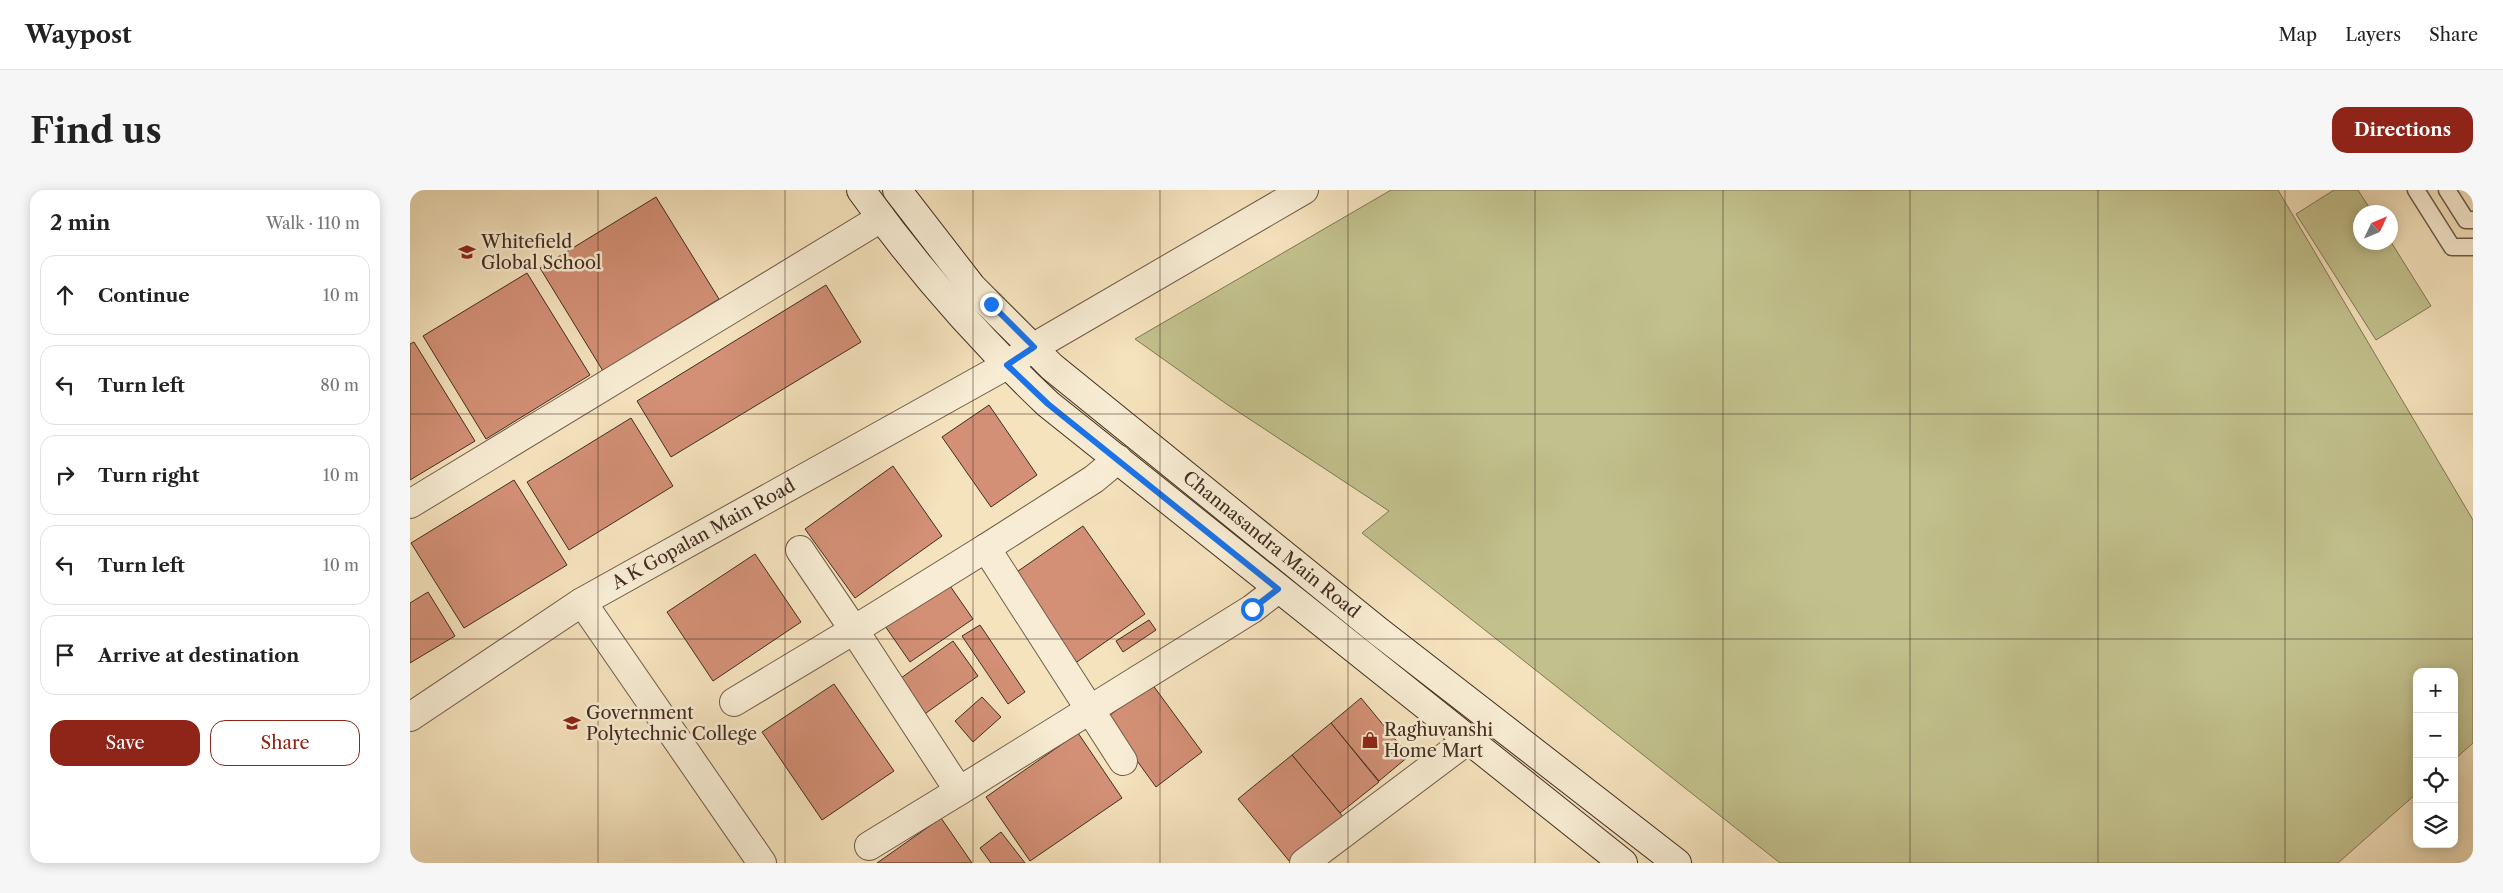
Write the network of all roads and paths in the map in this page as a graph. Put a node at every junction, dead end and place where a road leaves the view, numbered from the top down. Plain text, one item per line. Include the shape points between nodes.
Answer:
1 (861, 190) edge
2 (897, 190) edge
3 (1304, 190) edge
4 (2416, 190) edge
5 (2447, 190) edge
6 (881, 218) junction
7 (2473, 220) edge
8 (2473, 247) edge
9 (1034, 347) junction
10 (1007, 365) junction
11 (1118, 459) junction
12 (410, 504) edge
13 (986, 548) junction
14 (800, 550) dead end
15 (1278, 589) junction
16 (582, 602) junction
17 (854, 630) junction
18 (734, 702) dead end
19 (1089, 710) junction
20 (410, 717) edge
21 (1469, 739) junction
22 (1123, 761) dead end
23 (959, 791) junction
24 (869, 846) dead end
25 (762, 863) edge
26 (1304, 863) edge
27 (1623, 863) edge
28 (1677, 863) edge

1 - 6 street, Channasandra Main Road
2 - 9 street, Channasandra Main Road via 972,288
3 - 9 street, A K Gopalan Main Road
4 - 8 lane via 2452,246
5 - 7 lane via 2466,220
6 - 10 street, Channasandra Main Road
6 - 12 street
9 - 10 street, A K Gopalan Main Road
9 - 28 street, Channasandra Main Road via 1052,367 1127,430 1378,631
10 - 11 street, Channasandra Main Road via 1048,404
10 - 16 street, A K Gopalan Main Road
11 - 13 street via 1094,479
11 - 15 street, Channasandra Main Road
13 - 17 street
13 - 19 street
14 - 17 street
15 - 19 street via 1252,609
15 - 21 street, Channasandra Main Road
16 - 20 street, A K Gopalan Main Road
16 - 25 street
17 - 18 street
17 - 23 street
19 - 22 street
19 - 23 street
21 - 26 street
21 - 27 street, Channasandra Main Road
23 - 24 street

